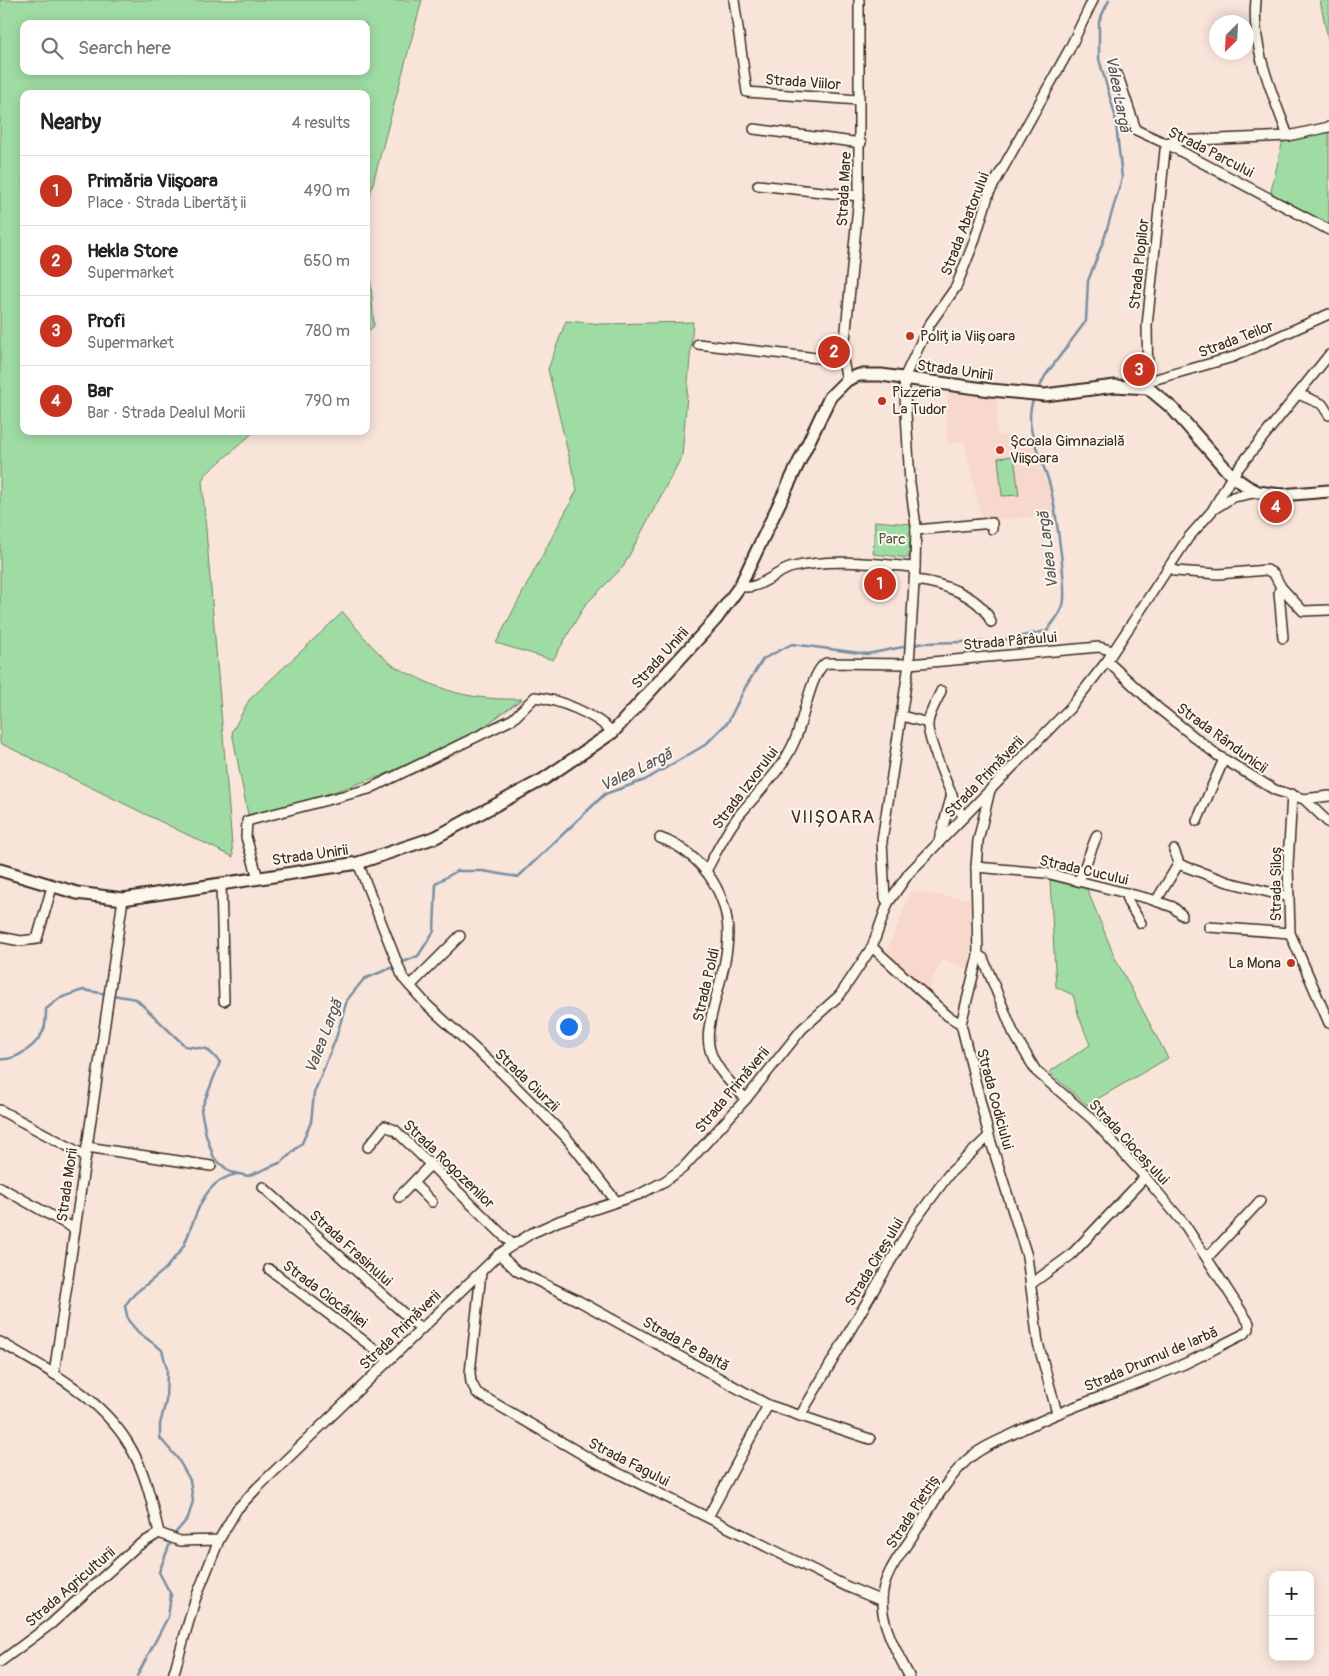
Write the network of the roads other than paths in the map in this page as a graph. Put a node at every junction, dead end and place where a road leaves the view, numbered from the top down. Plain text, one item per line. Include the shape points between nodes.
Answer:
1 (734, 0) edge
2 (859, 0) edge
3 (1093, 0) edge
4 (1256, 0) edge
5 (1113, 72) dead end
6 (859, 100) junction
7 (1329, 128) edge
8 (754, 129) dead end
9 (1288, 136) junction
10 (861, 143) junction
11 (1167, 144) junction
12 (758, 185) dead end
13 (859, 196) junction
14 (1329, 230) edge
15 (1329, 314) edge
16 (698, 344) dead end
17 (1329, 355) edge
18 (844, 361) junction
19 (904, 378) junction
20 (847, 380) junction
21 (1149, 384) junction
22 (1298, 394) junction
23 (1329, 415) edge
24 (1232, 476) junction
25 (1329, 491) edge
26 (1258, 492) junction
27 (1212, 511) junction
28 (992, 529) dead end
29 (916, 530) junction
30 (916, 567) junction
31 (1170, 567) junction
32 (915, 580) junction
33 (740, 586) junction
34 (1281, 587) junction
35 (1329, 610) edge
36 (991, 622) dead end
37 (1283, 638) dead end
38 (1113, 651) junction
39 (909, 660) junction
40 (1107, 661) junction
41 (941, 691) dead end
42 (902, 716) junction
43 (928, 723) junction
44 (613, 732) junction
45 (1224, 759) junction
46 (990, 790) junction
47 (952, 794) junction
48 (1292, 794) junction
49 (1329, 796) edge
50 (1304, 799) junction
51 (964, 817) junction
52 (1197, 822) dead end
53 (1329, 824) edge
54 (1097, 835) dead end
55 (660, 838) dead end
56 (938, 843) junction
57 (1174, 850) dead end
58 (358, 863) junction
59 (1178, 864) junction
60 (976, 867) junction
61 (0, 870) edge
62 (706, 870) junction
63 (258, 878) junction
64 (1079, 881) junction
65 (222, 884) junction
66 (52, 887) junction
67 (1127, 893) junction
68 (1289, 896) junction
69 (123, 899) junction
70 (1156, 901) junction
71 (888, 903) junction
72 (1182, 915) dead end
73 (1141, 923) dead end
74 (1209, 927) dead end
75 (1290, 934) junction
76 (460, 936) dead end
77 (0, 937) edge
78 (872, 947) junction
79 (978, 956) junction
80 (410, 986) junction
81 (224, 1001) dead end
82 (1329, 1023) edge
83 (961, 1024) junction
84 (746, 1099) junction
85 (0, 1110) edge
86 (989, 1136) junction
87 (368, 1147) dead end
88 (86, 1151) junction
89 (430, 1164) junction
90 (211, 1166) dead end
91 (1145, 1177) junction
92 (413, 1183) junction
93 (0, 1187) edge
94 (263, 1187) dead end
95 (399, 1197) dead end
96 (616, 1201) junction
97 (432, 1202) dead end
98 (1260, 1202) dead end
99 (75, 1229) junction
100 (512, 1244) junction
101 (499, 1254) junction
102 (1207, 1258) junction
103 (269, 1269) dead end
104 (481, 1273) junction
105 (1031, 1284) junction
106 (1249, 1323) joint
107 (421, 1330) junction
108 (0, 1342) edge
109 (389, 1360) junction
110 (54, 1374) junction
111 (768, 1405) junction
112 (1056, 1413) junction
113 (800, 1416) junction
114 (870, 1439) dead end
115 (708, 1518) junction
116 (163, 1535) junction
117 (219, 1540) junction
118 (882, 1602) junction
119 (0, 1662) edge
120 (173, 1676) edge
121 (909, 1676) edge

1 - 6 street, Strada Viilor via 747,92
2 - 6 street, Strada Mare
3 - 19 street, Strada Abatorului via 1069,50 994,184 956,287 930,325
4 - 9 street via 1254,17 1263,64
5 - 11 street, Strada Parcului via 1118,76 1136,130
6 - 10 street, Strada Mare
7 - 9 street
8 - 10 street
9 - 11 street via 1173,141
10 - 13 street, Strada Mare
11 - 14 street, Strada Parcului
11 - 21 street, Strada Plopilor via 1147,326
12 - 13 street
13 - 18 street, Strada Mare
15 - 21 street, Strada Teilor via 1233,358
16 - 18 street
17 - 22 street
18 - 20 street, Strada Mare
19 - 20 main road, Strada Unirii via 859,375
19 - 21 main road, Strada Unirii via 1045,395
19 - 29 street
20 - 33 main road, Strada Unirii via 830,396
21 - 24 main road
22 - 23 street via 1322,404
22 - 24 street
24 - 26 main road
24 - 27 street
25 - 26 main road via 1291,496
26 - 27 street via 1233,497
27 - 31 street, Strada Primăverii via 1188,538
28 - 29 street via 992,523
29 - 30 street
30 - 32 street
30 - 33 street via 812,562 783,570 752,587
31 - 34 street via 1219,574 1267,570 1274,574
31 - 38 street, Strada Primăverii
32 - 36 street via 940,586 978,603
32 - 39 street
33 - 44 main road, Strada Unirii via 716,619
34 - 35 street via 1304,611
34 - 37 street via 1278,592
38 - 39 street, Strada Pârâului via 1099,647
38 - 40 street, Strada Primăverii
39 - 42 street
39 - 62 street, Strada Izvorului via 826,663 820,666 802,725 788,757 739,815
40 - 45 street, Strada Rândunicii via 1158,708
40 - 46 street, Strada Primăverii via 1070,708
41 - 43 street
42 - 43 street
42 - 71 street via 882,841 885,898
43 - 47 street via 936,755
44 - 58 main road, Strada Unirii via 544,779 436,838
44 - 63 street via 580,711 536,698 513,719 369,789 247,821 246,837
45 - 48 street, Strada Rândunicii via 1266,786
45 - 52 street
46 - 51 street, Strada Primăverii
46 - 60 street, Strada Codiciului
47 - 51 street
47 - 56 street
48 - 50 street, Strada Rândunicii
48 - 68 street, Strada Siloș
49 - 50 street
50 - 53 street, Strada Rândunicii
51 - 56 street, Strada Primăverii
54 - 64 street
55 - 62 street via 682,848
56 - 71 street, Strada Primăverii via 909,873
57 - 59 street via 1180,860
58 - 63 main road, Strada Unirii
58 - 80 street, Strada Ciurzii via 400,975
59 - 68 street via 1228,882
59 - 70 street
60 - 64 street, Strada Cucului via 1046,873
60 - 79 street, Strada Codiciului
61 - 66 main road, Strada Unirii
62 - 84 street, Strada Poldi via 720,893 727,914 729,946 709,1023 710,1050 730,1083
63 - 65 main road, Strada Unirii
64 - 67 street, Strada Cucului
65 - 69 main road, Strada Unirii
65 - 81 street
66 - 69 main road, Strada Unirii
66 - 77 street via 37,939 21,941
67 - 70 street, Strada Cucului
67 - 73 street via 1128,902
68 - 75 street, Strada Siloș
69 - 88 street, Strada Morii
70 - 72 street, Strada Cucului via 1173,907
71 - 78 street, Strada Primăverii
74 - 75 street
75 - 82 street, Strada Siloș
76 - 80 street
78 - 83 street
78 - 84 street, Strada Primăverii via 840,995 802,1029
79 - 83 street, Strada Codiciului
79 - 91 street, Strada Ciocașului via 983,958 1013,1032 1036,1071 1092,1119
80 - 96 street, Strada Ciurzii via 566,1137
83 - 86 street, Strada Codiciului
84 - 96 street, Strada Primăverii via 683,1168 665,1182
85 - 88 street
86 - 105 street, Strada Codiciului via 1027,1256
86 - 113 street, Strada Cireșului via 944,1180 913,1223
87 - 89 street, Strada Rogozenilor via 388,1125
88 - 90 street
88 - 99 street, Strada Morii
89 - 92 street
89 - 100 street, Strada Rogozenilor
91 - 102 street, Strada Ciocașului via 1185,1225
91 - 105 street via 1071,1255
92 - 95 street
92 - 97 street
93 - 99 street
94 - 107 street, Strada Frasinului
96 - 100 street, Strada Primăverii via 559,1221
98 - 102 street
99 - 110 street, Strada Morii
100 - 101 street, Strada Primăverii
101 - 104 street, Strada Primăverii
101 - 111 street, Strada Pe Baltă via 517,1271 579,1301
102 - 106 street, Strada Ciocașului
103 - 109 street, Strada Ciocârliei
104 - 107 street, Strada Primăverii
104 - 115 street, Strada Fagului via 470,1373 477,1393 594,1460
105 - 112 street, Strada Codiciului via 1038,1343
106 - 112 street, Strada Drumul de Iarbă via 1247,1332 1184,1364
107 - 109 street, Strada Primăverii
108 - 110 street
109 - 117 street, Strada Primăverii via 250,1495 237,1509
110 - 116 street via 110,1418 129,1444
111 - 113 street, Strada Pe Baltă
111 - 115 street
112 - 118 street, Strada Pietriș via 967,1460 890,1572
113 - 114 street, Strada Pe Baltă
115 - 118 street, Strada Fagului
116 - 117 street via 177,1540
116 - 119 street, Strada Agriculturii via 136,1548 51,1624
117 - 120 street, Strada Primăverii via 195,1600
118 - 121 street, Strada Pietriș via 893,1643

